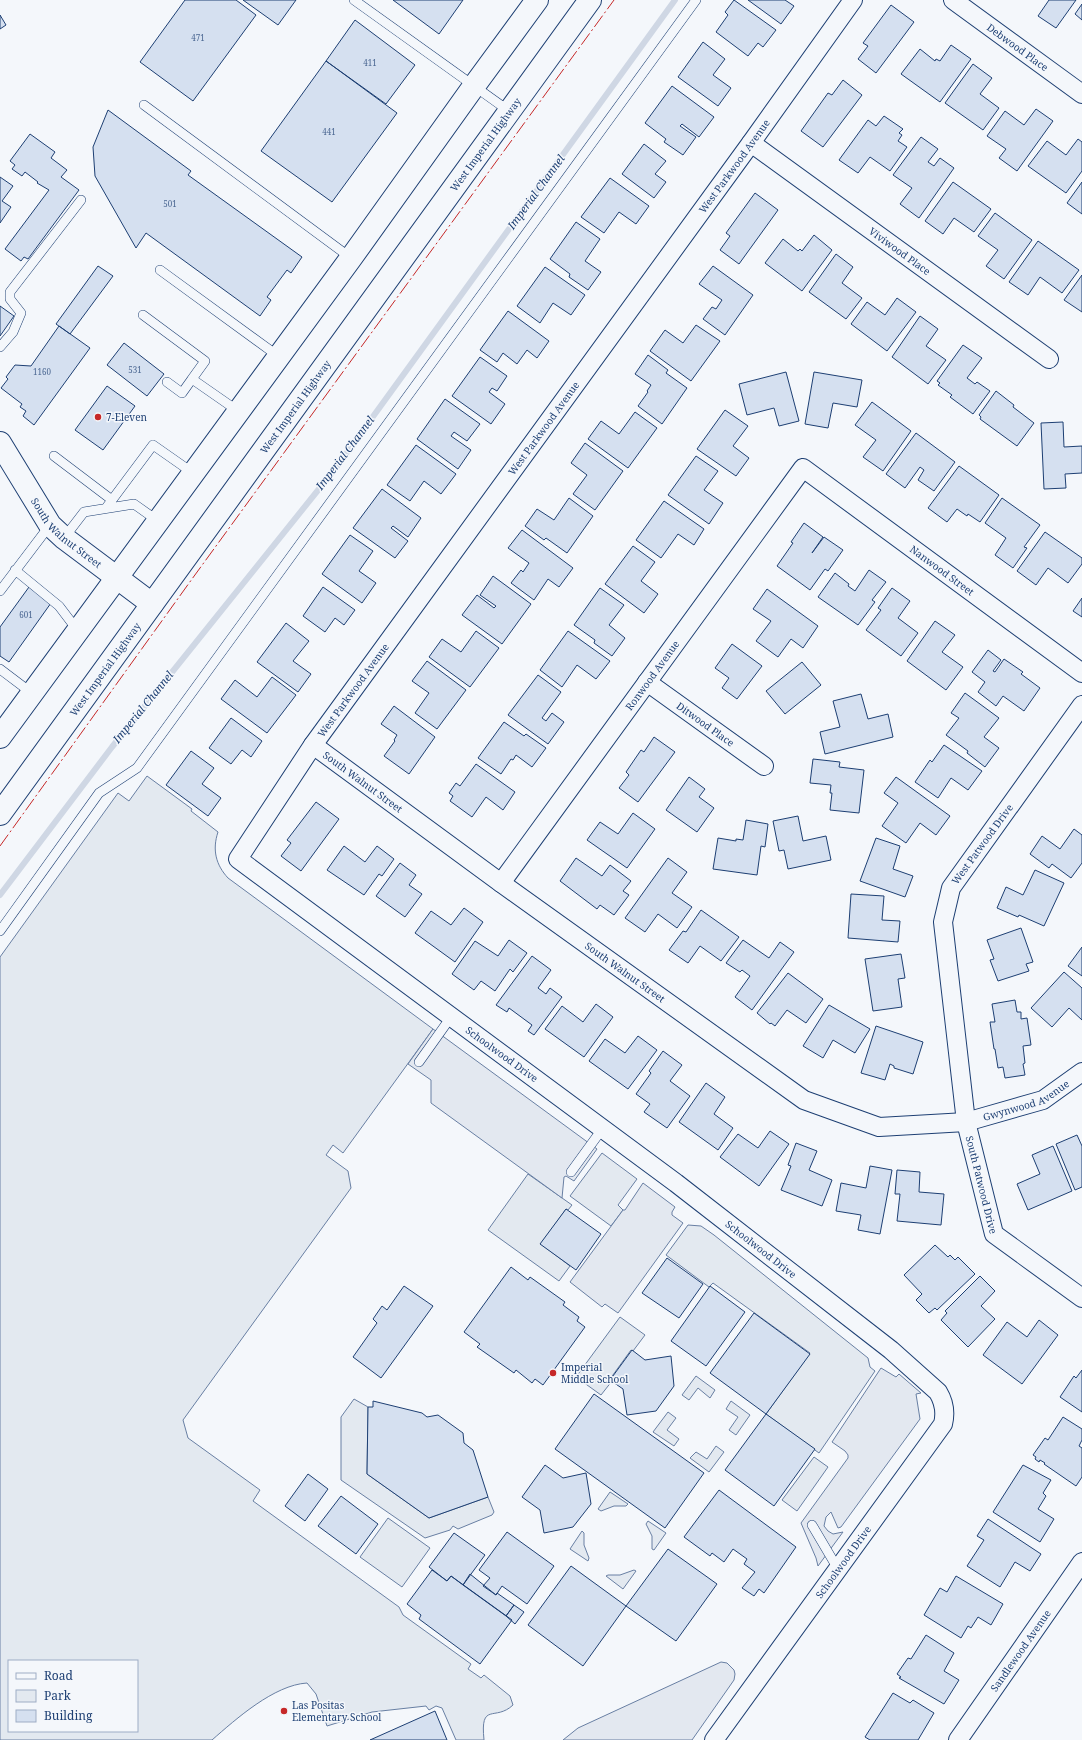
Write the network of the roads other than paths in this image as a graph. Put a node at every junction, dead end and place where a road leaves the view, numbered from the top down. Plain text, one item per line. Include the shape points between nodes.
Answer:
1 (354, 0) edge
2 (538, 0) edge
3 (590, 0) edge
4 (696, 0) edge
5 (853, 0) edge
6 (953, 0) edge
7 (474, 86) junction
8 (1082, 94) edge
9 (144, 105) dead end
10 (509, 111) junction
11 (751, 143) junction
12 (81, 200) dead end
13 (351, 258) junction
14 (160, 270) dead end
15 (143, 315) dead end
16 (0, 347) edge
17 (278, 356) junction
18 (1049, 360) dead end
19 (192, 379) junction
20 (167, 382) dead end
21 (238, 411) junction
22 (5, 456) edge
23 (54, 456) dead end
24 (803, 468) joint
25 (193, 473) junction
26 (112, 500) junction
27 (106, 508) junction
28 (158, 521) junction
29 (57, 531) junction
30 (15, 570) junction
31 (117, 578) junction
32 (0, 591) edge
33 (152, 604) junction
34 (78, 631) junction
35 (0, 669) edge
36 (1082, 673) edge
37 (648, 682) junction
38 (33, 694) junction
39 (1082, 706) edge
40 (0, 738) edge
41 (313, 745) junction
42 (764, 766) dead end
43 (0, 814) edge
44 (238, 859) joint
45 (501, 883) junction
46 (0, 931) edge
47 (451, 1017) junction
48 (419, 1062) dead end
49 (1082, 1072) edge
50 (966, 1122) junction
51 (603, 1128) junction
52 (572, 1172) dead end
53 (1082, 1298) edge
54 (812, 1525) dead end
55 (1082, 1562) edge
56 (838, 1569) junction
57 (714, 1740) edge
58 (958, 1740) edge

1 - 7 lane
2 - 7 main road
3 - 10 main road, West Imperial Highway
4 - 46 lane via 137,768 99,793
5 - 11 street, West Parkwood Avenue
6 - 8 street, Debwood Place
7 - 10 lane
7 - 13 main road
9 - 13 lane
10 - 33 main road, West Imperial Highway
11 - 18 street, Viviwood Place
11 - 41 street, West Parkwood Avenue
12 - 16 lane via 10,292 10,299 21,313 13,332
13 - 17 main road
14 - 17 lane
15 - 19 lane via 205,361
17 - 21 main road
19 - 20 lane via 182,393
19 - 21 lane
21 - 25 main road
22 - 29 main road, South Walnut Street
23 - 26 lane
24 - 36 street, Nanwood Street
24 - 37 street, Ronwood Avenue
25 - 26 lane via 153,445
25 - 28 main road
26 - 27 lane
27 - 28 lane via 134,504
27 - 29 lane via 84,512
28 - 31 main road
29 - 30 lane
29 - 31 main road, South Walnut Street
30 - 32 lane
30 - 34 lane via 59,606
31 - 33 main road, South Walnut Street
31 - 34 main road
33 - 43 main road, West Imperial Highway
34 - 38 main road
35 - 38 lane
37 - 42 street, Ditwood Place
37 - 45 street, Ronwood Avenue
38 - 40 main road
39 - 50 street, West Patwood Drive via 951,888 943,922
41 - 44 street, West Parkwood Avenue
41 - 45 street, South Walnut Street
44 - 47 street, Schoolwood Drive
45 - 50 street, South Walnut Street via 804,1100 879,1127
47 - 48 lane
47 - 51 street, Schoolwood Drive
49 - 50 street, Gwynwood Avenue via 1043,1100
50 - 53 street, South Patwood Drive via 994,1234
51 - 52 lane
51 - 56 street, Schoolwood Drive via 890,1350 941,1397 945,1410 943,1424
54 - 56 lane
55 - 58 street, Sandlewood Avenue
56 - 57 street, Schoolwood Drive

